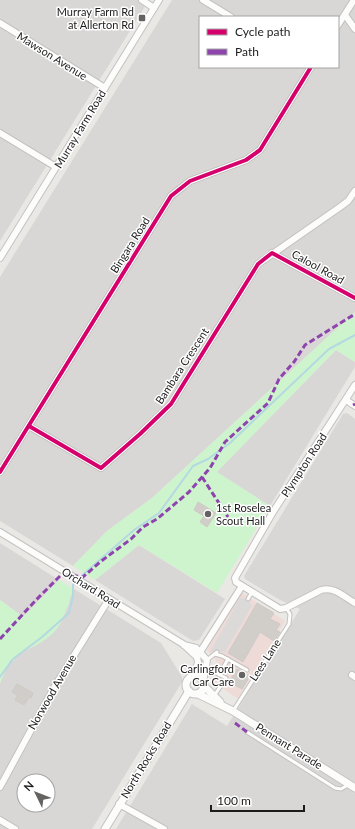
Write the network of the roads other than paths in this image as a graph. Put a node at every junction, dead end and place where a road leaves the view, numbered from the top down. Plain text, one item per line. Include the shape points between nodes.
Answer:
1 (142, 0) edge
2 (159, 0) edge
3 (203, 0) edge
4 (354, 0) edge
5 (154, 8) junction
6 (345, 15) junction
7 (228, 16) edge
8 (0, 23) edge
9 (339, 24) edge
10 (355, 29) edge
11 (310, 68) edge
12 (105, 88) junction
13 (0, 133) edge
14 (56, 167) junction
15 (355, 191) edge
16 (272, 252) junction
17 (0, 258) edge
18 (355, 298) edge
19 (355, 385) edge
20 (346, 400) junction
21 (355, 406) edge
22 (29, 426) junction
23 (0, 472) edge
24 (0, 532) edge
25 (242, 586) junction
26 (252, 592) junction
27 (109, 599) junction
28 (248, 599) dead end
29 (355, 603) edge
30 (286, 608) junction
31 (199, 654) junction
32 (228, 659) junction
33 (207, 660) junction
34 (207, 668) junction
35 (247, 670) dead end
36 (219, 675) junction
37 (194, 677) junction
38 (203, 684) junction
39 (189, 691) junction
40 (198, 694) junction
41 (214, 696) junction
42 (223, 705) junction
43 (233, 711) junction
44 (248, 732) dead end
45 (352, 786) edge
46 (0, 787) edge
47 (120, 804) junction
48 (0, 820) edge
49 (15, 829) edge
50 (105, 829) edge
51 (164, 829) edge

1 - 5 street
2 - 5 street, Murray Farm Road
3 - 7 street
4 - 6 street
5 - 12 street, Murray Farm Road
6 - 9 street
6 - 10 street
8 - 12 street, Mawson Avenue
11 - 22 street, Bingara Road via 260,150 246,160 190,181 171,196
12 - 14 street, Murray Farm Road
13 - 14 street
14 - 17 street, Murray Farm Road
15 - 16 street, Bambara Crescent via 340,207
16 - 18 street, Calool Road
16 - 22 street, Bambara Crescent via 258,264 171,404 101,468
19 - 20 street, Plympton Road
20 - 21 street
20 - 25 street, Plympton Road via 273,512 235,578
22 - 23 street, Bingara Road
24 - 27 street, Orchard Road
25 - 26 street
25 - 31 street
26 - 28 lane
26 - 30 street via 280,609
27 - 31 street, Orchard Road
27 - 46 street, Norwood Avenue via 54,686
29 - 30 street via 327,588
30 - 43 lane, Lees Lane via 290,614 289,624
31 - 33 street
31 - 37 street
32 - 33 lane via 216,653
32 - 35 lane
32 - 36 lane
33 - 34 street
34 - 36 lane
34 - 38 street
36 - 41 lane via 226,678
37 - 38 street via 199,678
37 - 39 street via 188,681
38 - 40 street
38 - 41 street, Pennant Parade
39 - 40 street
39 - 47 street, North Rocks Road
40 - 42 street, Pennant Parade
41 - 42 street, Pennant Parade
42 - 43 street, Pennant Parade
43 - 45 street, Pennant Parade
44 - 45 lane via 335,788
47 - 50 street, North Rocks Road
47 - 51 street
48 - 49 street

